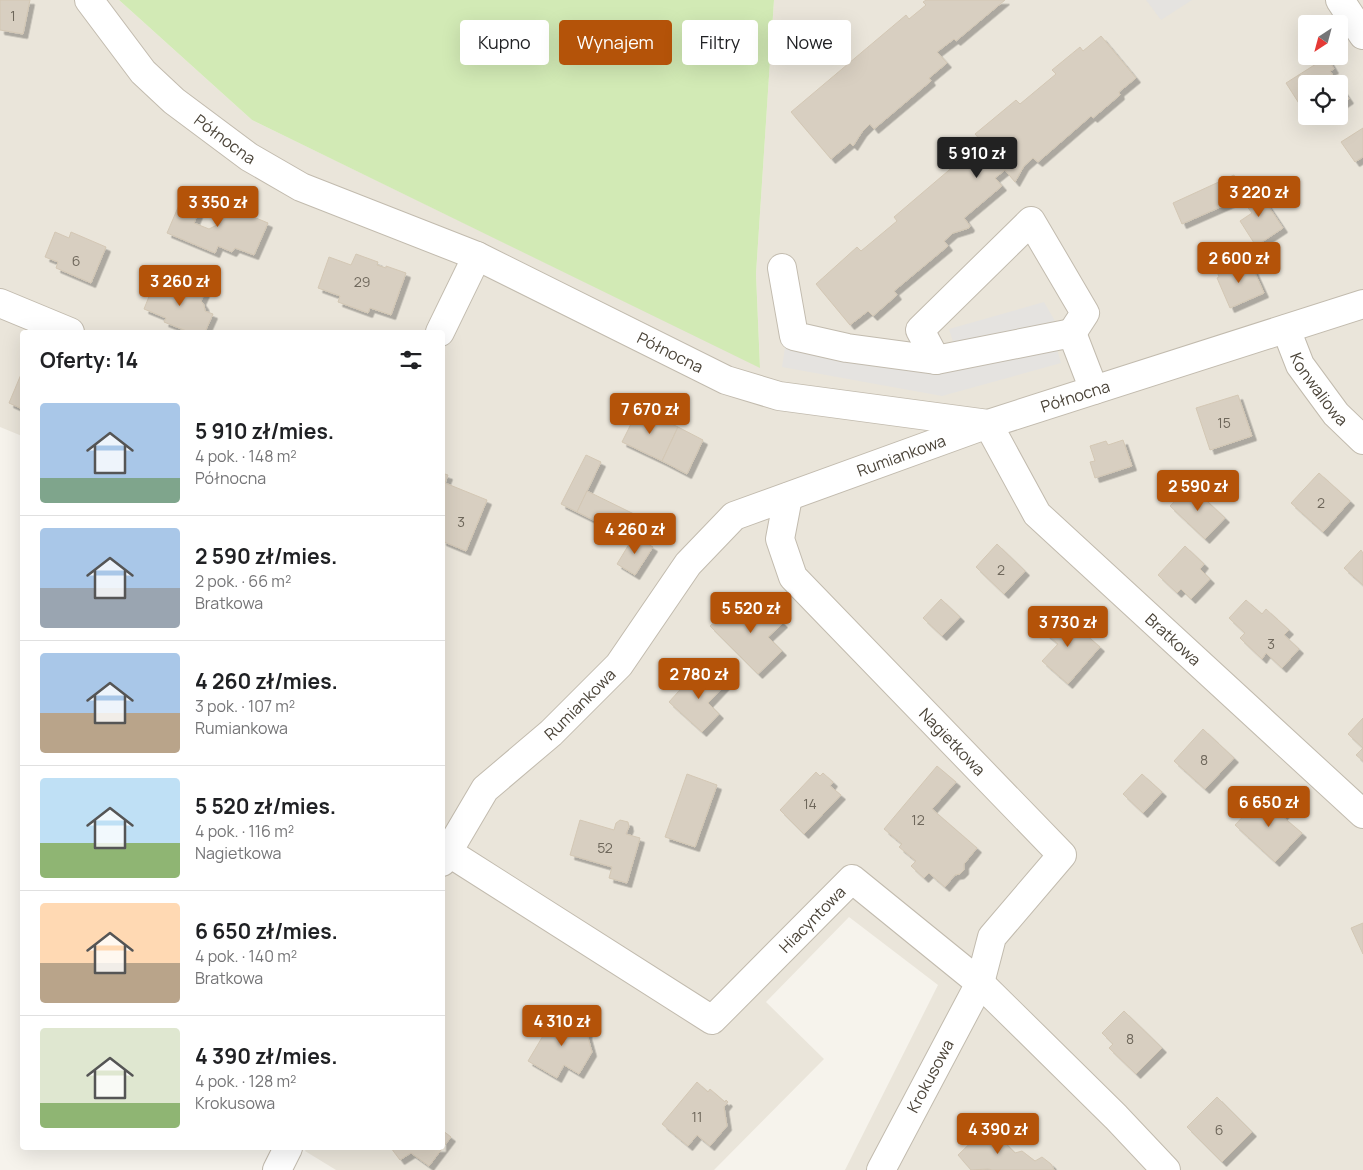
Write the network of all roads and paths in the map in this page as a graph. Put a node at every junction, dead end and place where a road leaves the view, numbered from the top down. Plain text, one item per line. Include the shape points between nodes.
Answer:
1 (89, 0) edge
2 (1340, 0) edge
3 (1363, 35) edge
4 (477, 256) junction
5 (782, 268) dead end
6 (0, 303) edge
7 (1363, 304) edge
8 (1286, 329) junction
9 (65, 330) edge
10 (441, 330) edge
11 (1072, 333) junction
12 (936, 360) junction
13 (1094, 390) junction
14 (988, 424) junction
15 (1363, 440) edge
16 (788, 497) junction
17 (1363, 814) edge
18 (452, 823) edge
19 (445, 857) edge
20 (980, 983) junction
21 (287, 1150) edge
22 (277, 1170) edge
23 (881, 1170) edge
24 (1166, 1170) edge

1 - 4 street, Północna via 144,72 174,101 249,157 302,187
2 - 3 street
4 - 10 street
4 - 14 street, Północna via 726,380 779,396
5 - 12 street via 794,336 847,348
6 - 9 street
7 - 8 street, Północna
8 - 13 street, Północna
8 - 15 street, Konwaliowa via 1300,365 1336,414
11 - 12 street
11 - 12 street via 1085,314 1031,221 920,330
11 - 13 street
13 - 14 street, Północna
14 - 16 street, Rumiankowa
14 - 17 street, Bratkowa via 1036,514
16 - 18 street, Rumiankowa via 734,516 688,564 619,665 551,733
16 - 20 street, Nagietkowa via 780,539 794,577 1062,855 992,937
18 - 19 street, Rumiankowa
19 - 20 street, Hiacyntowa via 712,1020 852,879
20 - 23 street, Krokusowa
20 - 24 street, Hiacyntowa
21 - 22 street

